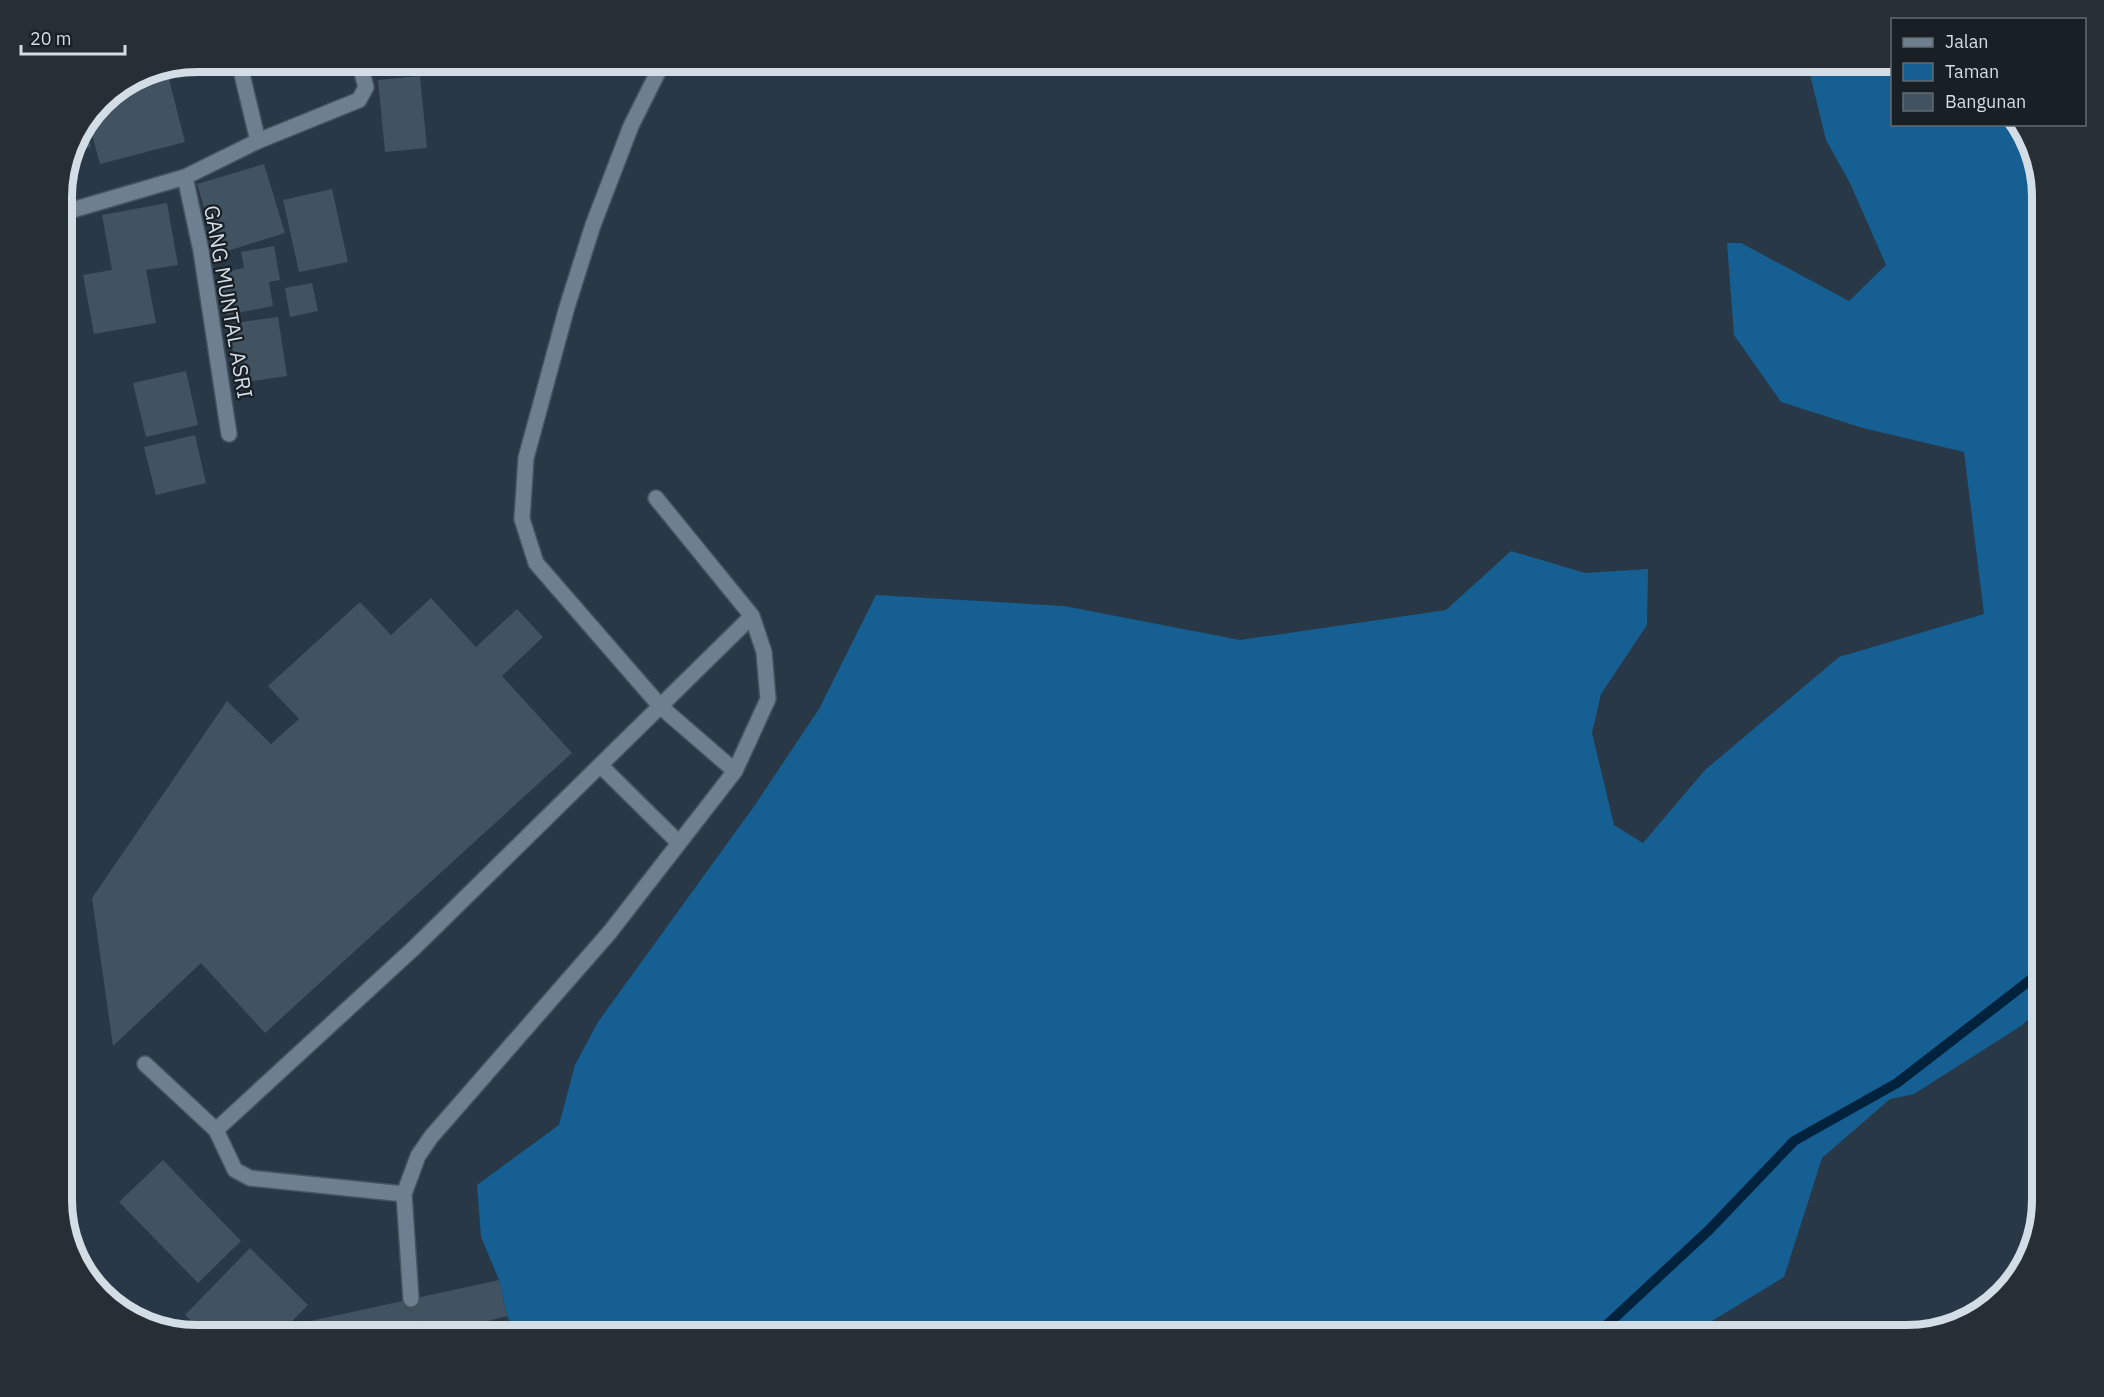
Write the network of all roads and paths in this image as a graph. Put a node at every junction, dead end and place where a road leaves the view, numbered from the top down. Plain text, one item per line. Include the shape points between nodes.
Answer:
1 (241, 72) edge
2 (362, 72) edge
3 (658, 72) edge
4 (258, 141) junction
5 (185, 177) junction
6 (72, 210) edge
7 (229, 434) dead end
8 (656, 498) dead end
9 (752, 616) junction
10 (661, 707) junction
11 (600, 765) junction
12 (735, 771) junction
13 (678, 842) junction
14 (145, 1064) dead end
15 (216, 1130) junction
16 (404, 1194) junction
17 (411, 1299) tunnel mouth

1 - 4 street
2 - 4 street via 366,87 359,100
3 - 10 street via 631,126 567,307 526,458 522,519 536,563
4 - 5 street
5 - 6 street
5 - 7 street, GANG MUNTAL ASRI via 201,251
8 - 9 street
9 - 10 street
9 - 12 street via 764,652 768,699
10 - 11 street
10 - 12 street
11 - 13 street
11 - 15 street via 415,947
12 - 13 street
13 - 16 street via 610,933 431,1137 418,1156
14 - 15 street
15 - 16 street via 235,1170 250,1178
16 - 17 street

